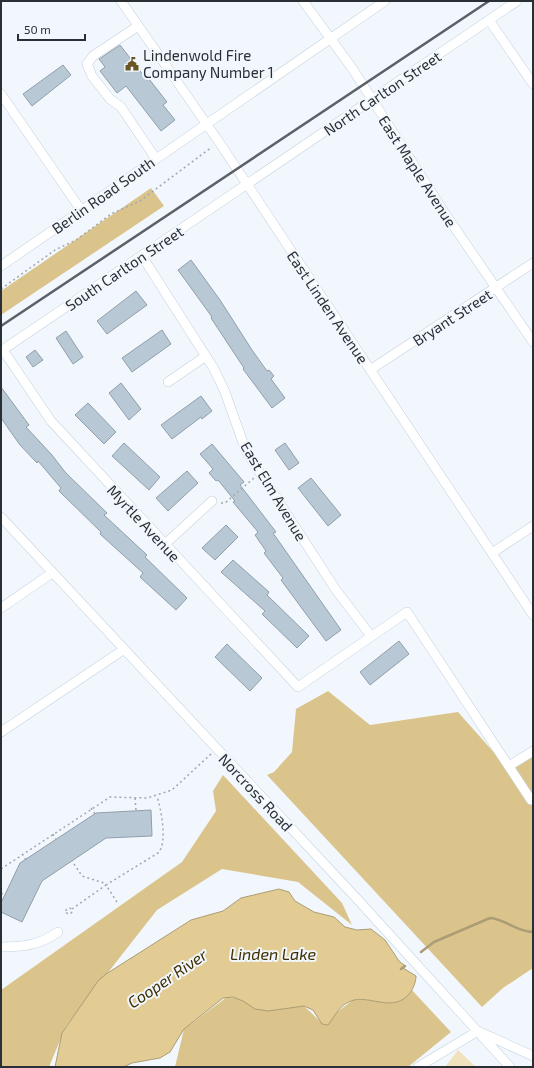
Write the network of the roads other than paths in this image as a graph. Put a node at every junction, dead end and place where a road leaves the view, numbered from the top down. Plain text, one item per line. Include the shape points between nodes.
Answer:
1 (121, 1) edge
2 (303, 1) edge
3 (385, 1) edge
4 (517, 1) edge
5 (489, 20) junction
6 (138, 26) junction
7 (330, 39) junction
8 (533, 84) edge
9 (1, 94) edge
10 (372, 100) junction
11 (206, 124) junction
12 (156, 159) junction
13 (247, 185) junction
14 (81, 210) junction
15 (142, 256) junction
16 (533, 263) edge
17 (1, 266) edge
18 (496, 288) junction
19 (533, 342) edge
20 (2, 350) edge
21 (206, 356) junction
22 (370, 370) junction
23 (168, 382) dead end
24 (212, 501) road end
25 (1, 517) edge
26 (533, 526) edge
27 (164, 545) junction
28 (492, 553) junction
29 (52, 573) junction
30 (1, 608) edge
31 (533, 615) edge
32 (371, 636) junction
33 (123, 650) junction
34 (1, 732) edge
35 (533, 751) edge
36 (509, 766) junction
37 (531, 800) dead end
38 (58, 932) dead end
39 (1, 947) edge
40 (478, 1031) junction
41 (533, 1056) edge
42 (418, 1067) edge
43 (510, 1067) edge

1 - 6 street, East Linden Avenue
2 - 7 street, East Maple Avenue
3 - 7 street, Berlin Road South
4 - 5 street, North Carlton Street
5 - 8 street
5 - 10 street, North Carlton Street
6 - 11 street, East Linden Avenue
6 - 12 street via 93,56 87,64 92,76 110,99 120,107
7 - 10 street, East Maple Avenue
7 - 11 street, Berlin Road South
9 - 14 street
10 - 13 street, North Carlton Street
10 - 18 street, East Maple Avenue
11 - 12 street, Berlin Road South
11 - 13 street, East Linden Avenue
12 - 14 street, Berlin Road South
13 - 15 street, South Carlton Street
13 - 22 street, East Linden Avenue
14 - 17 street, Berlin Road South
15 - 20 street, South Carlton Street
15 - 21 street, East Elm Avenue
16 - 18 street, Bryant Street
18 - 19 street, East Maple Avenue
18 - 22 street, Bryant Street
20 - 27 street, Myrtle Avenue via 51,421
21 - 23 street
21 - 32 street, East Elm Avenue via 225,392 246,451 336,590
22 - 28 street, East Linden Avenue
24 - 27 street
25 - 29 street, Norcross Road
26 - 28 street
27 - 32 street, Myrtle Avenue via 298,687
28 - 31 street, East Linden Avenue
29 - 30 street
29 - 33 street, Norcross Road
32 - 36 street via 407,612
33 - 34 street
33 - 40 street, Norcross Road
35 - 36 street
36 - 37 street
38 - 39 street via 46,941 31,945
40 - 41 street
40 - 42 street
40 - 43 street, Norcross Road

